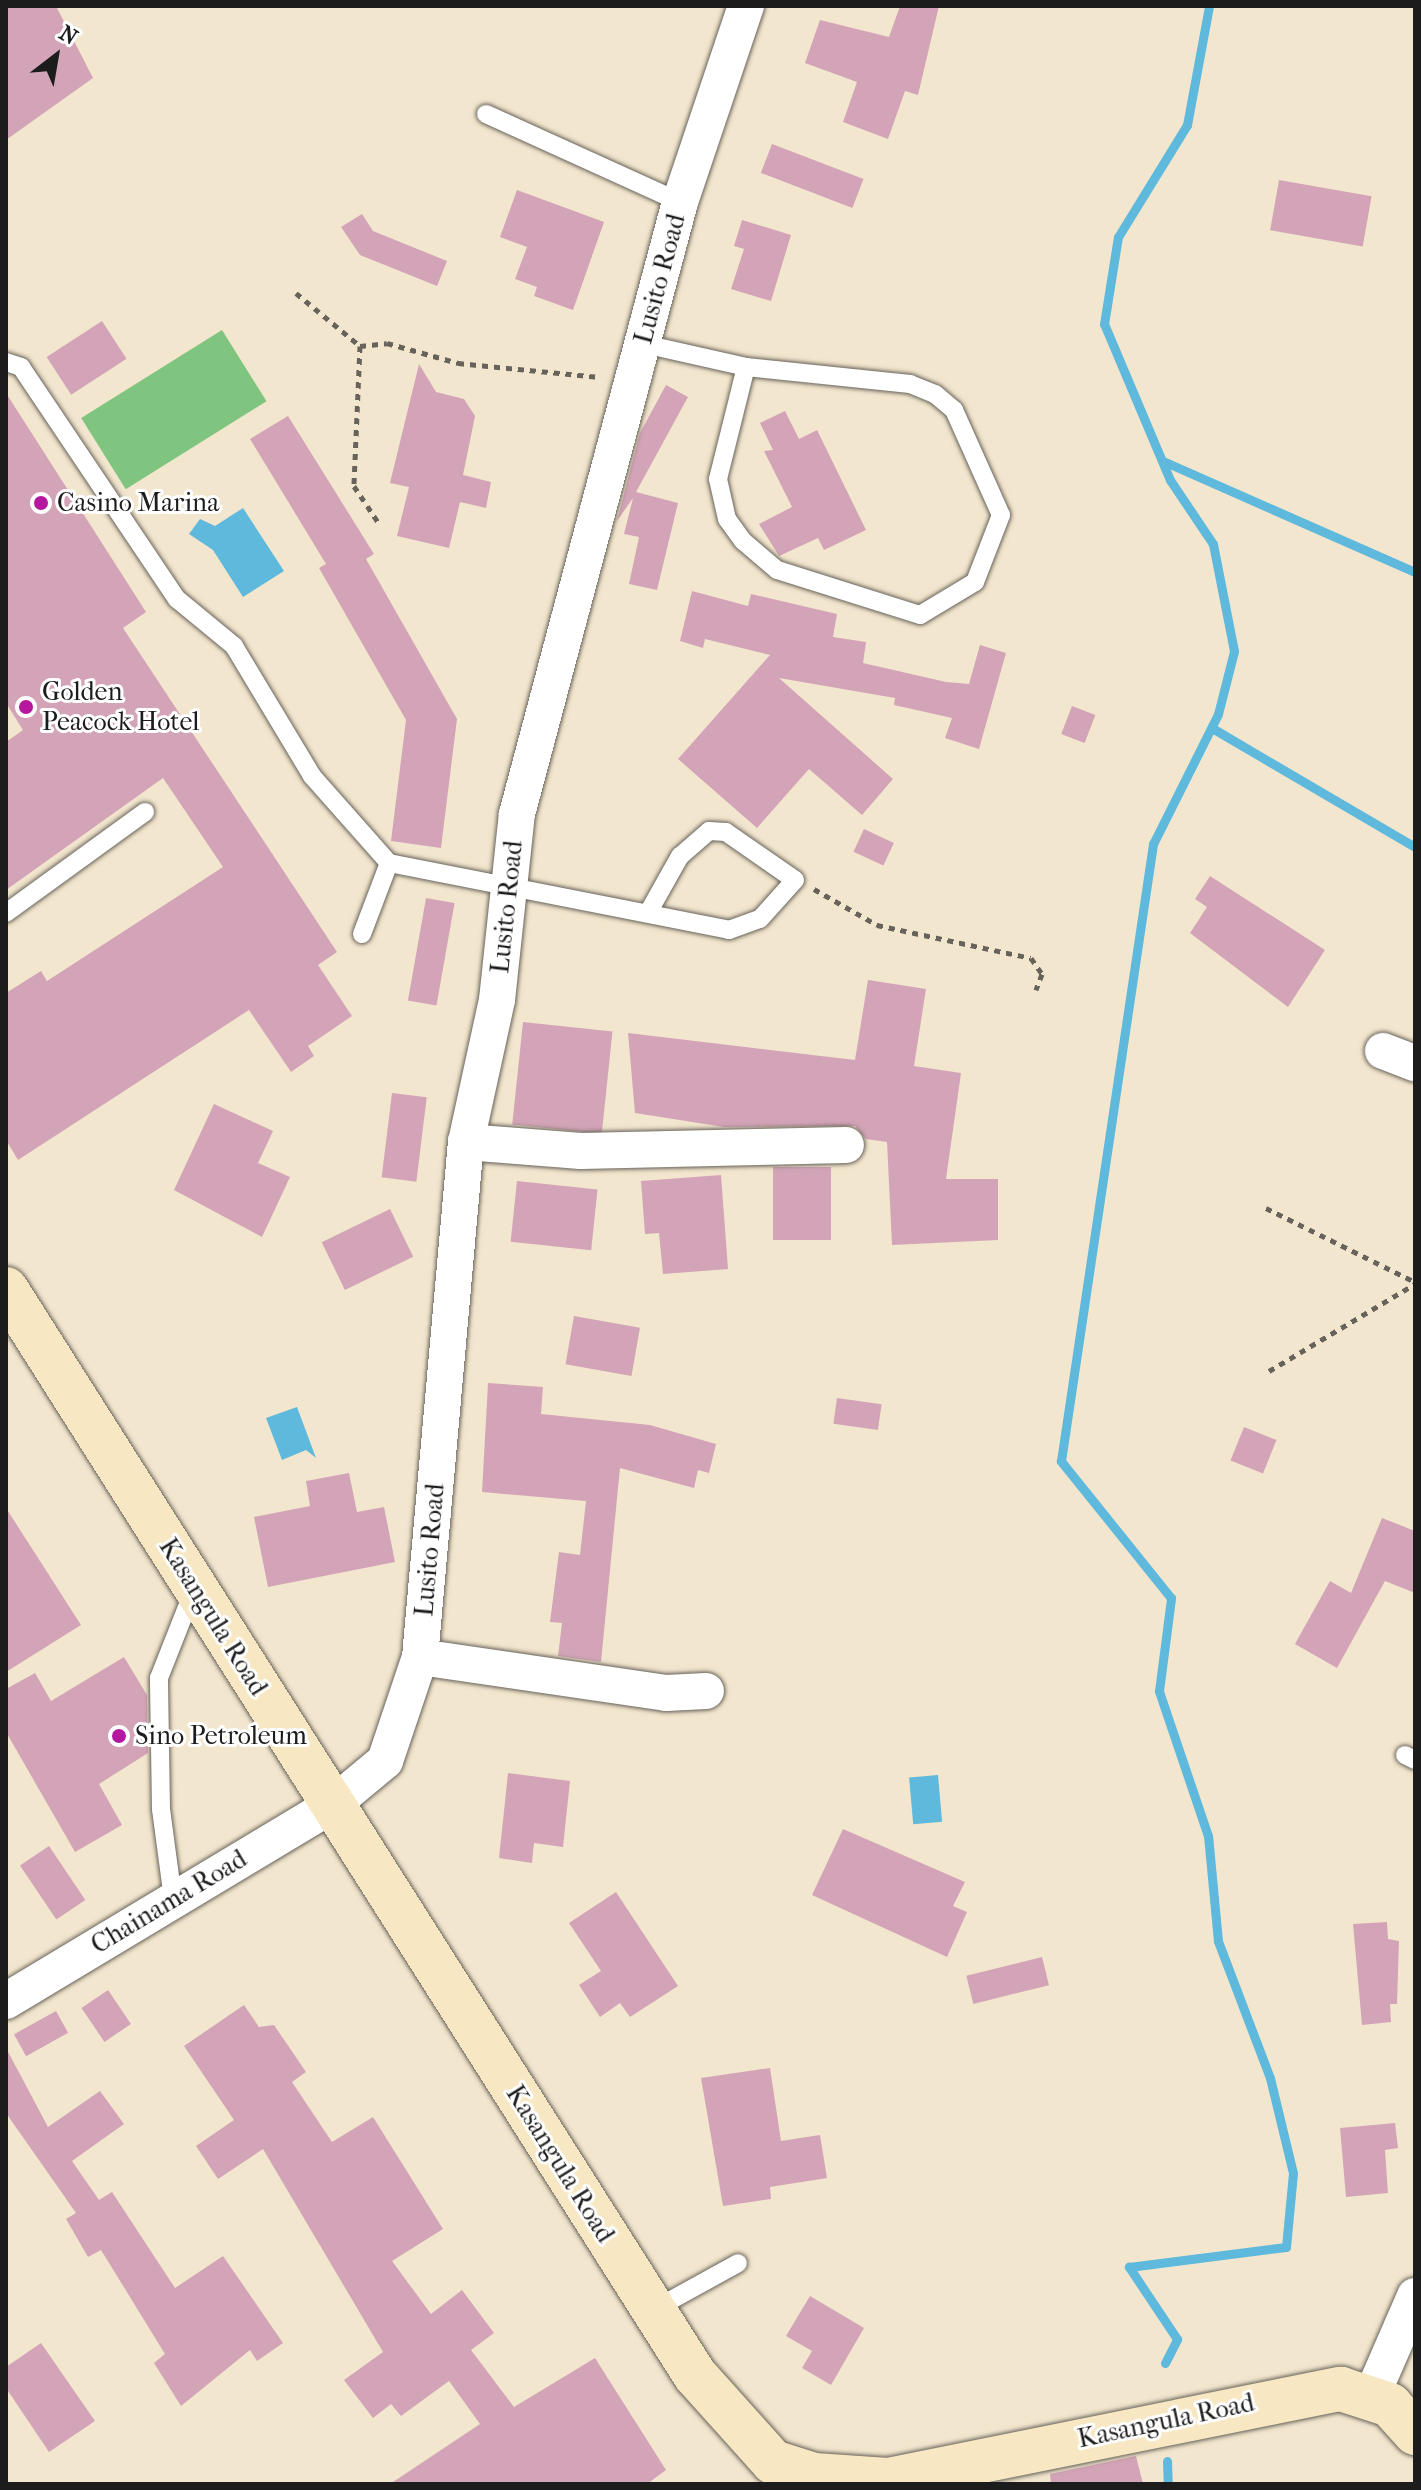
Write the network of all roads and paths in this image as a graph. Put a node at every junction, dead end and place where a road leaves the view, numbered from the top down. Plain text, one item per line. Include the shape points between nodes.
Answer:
1 (746, 6) edge
2 (486, 114) dead end
3 (680, 202) junction
4 (296, 293) dead end
5 (644, 344) junction
6 (360, 346) junction
7 (6, 362) edge
8 (746, 367) junction
9 (631, 381) junction
10 (378, 522) dead end
11 (145, 812) dead end
12 (389, 863) junction
13 (795, 880) junction
14 (506, 888) junction
15 (6, 913) edge
16 (648, 913) junction
17 (362, 934) dead end
18 (1036, 990) dead end
19 (466, 1142) junction
20 (846, 1145) dead end
21 (1266, 1208) dead end
22 (1415, 1283) edge
23 (6, 1289) edge
24 (1269, 1371) dead end
25 (195, 1588) junction
26 (420, 1657) junction
27 (706, 1691) dead end
28 (332, 1805) junction
29 (173, 1899) junction
30 (6, 2001) edge
31 (738, 2263) dead end
32 (1415, 2296) edge
33 (653, 2310) junction
34 (1372, 2395) junction
35 (1415, 2433) edge
36 (766, 2473) edge

1 - 3 street, Lusito Road
2 - 3 lane
3 - 5 street, Lusito Road
4 - 6 path
5 - 8 lane
5 - 9 street, Lusito Road
6 - 9 path via 387,343 458,363
6 - 10 path via 354,486
7 - 12 lane via 21,367 177,599 234,646 312,776
8 - 8 lane via 718,479 727,519 743,541 777,570 920,615 975,582 1001,515 954,410 910,384
9 - 14 street, Lusito Road via 540,710
11 - 15 lane
12 - 14 lane
12 - 17 lane
13 - 16 lane via 760,919 729,930
13 - 16 lane via 726,832 709,831 680,856
13 - 18 path via 877,925 1031,958 1042,974
14 - 16 lane
14 - 19 street, Lusito Road via 497,1000
19 - 20 street via 581,1151
19 - 26 street, Lusito Road
21 - 22 path
22 - 24 path
23 - 25 main road, Kasangula Road
25 - 28 main road, Kasangula Road
25 - 29 lane via 159,1678 161,1809
26 - 27 street via 666,1693
26 - 28 street, Lusito Road via 385,1761
28 - 29 street, Chainama Road
28 - 33 main road, Kasangula Road
29 - 30 street, Chainama Road
31 - 33 lane
32 - 34 street
33 - 36 main road, Kasangula Road
34 - 35 main road
34 - 36 main road, Kasangula Road via 1305,2392 888,2480

